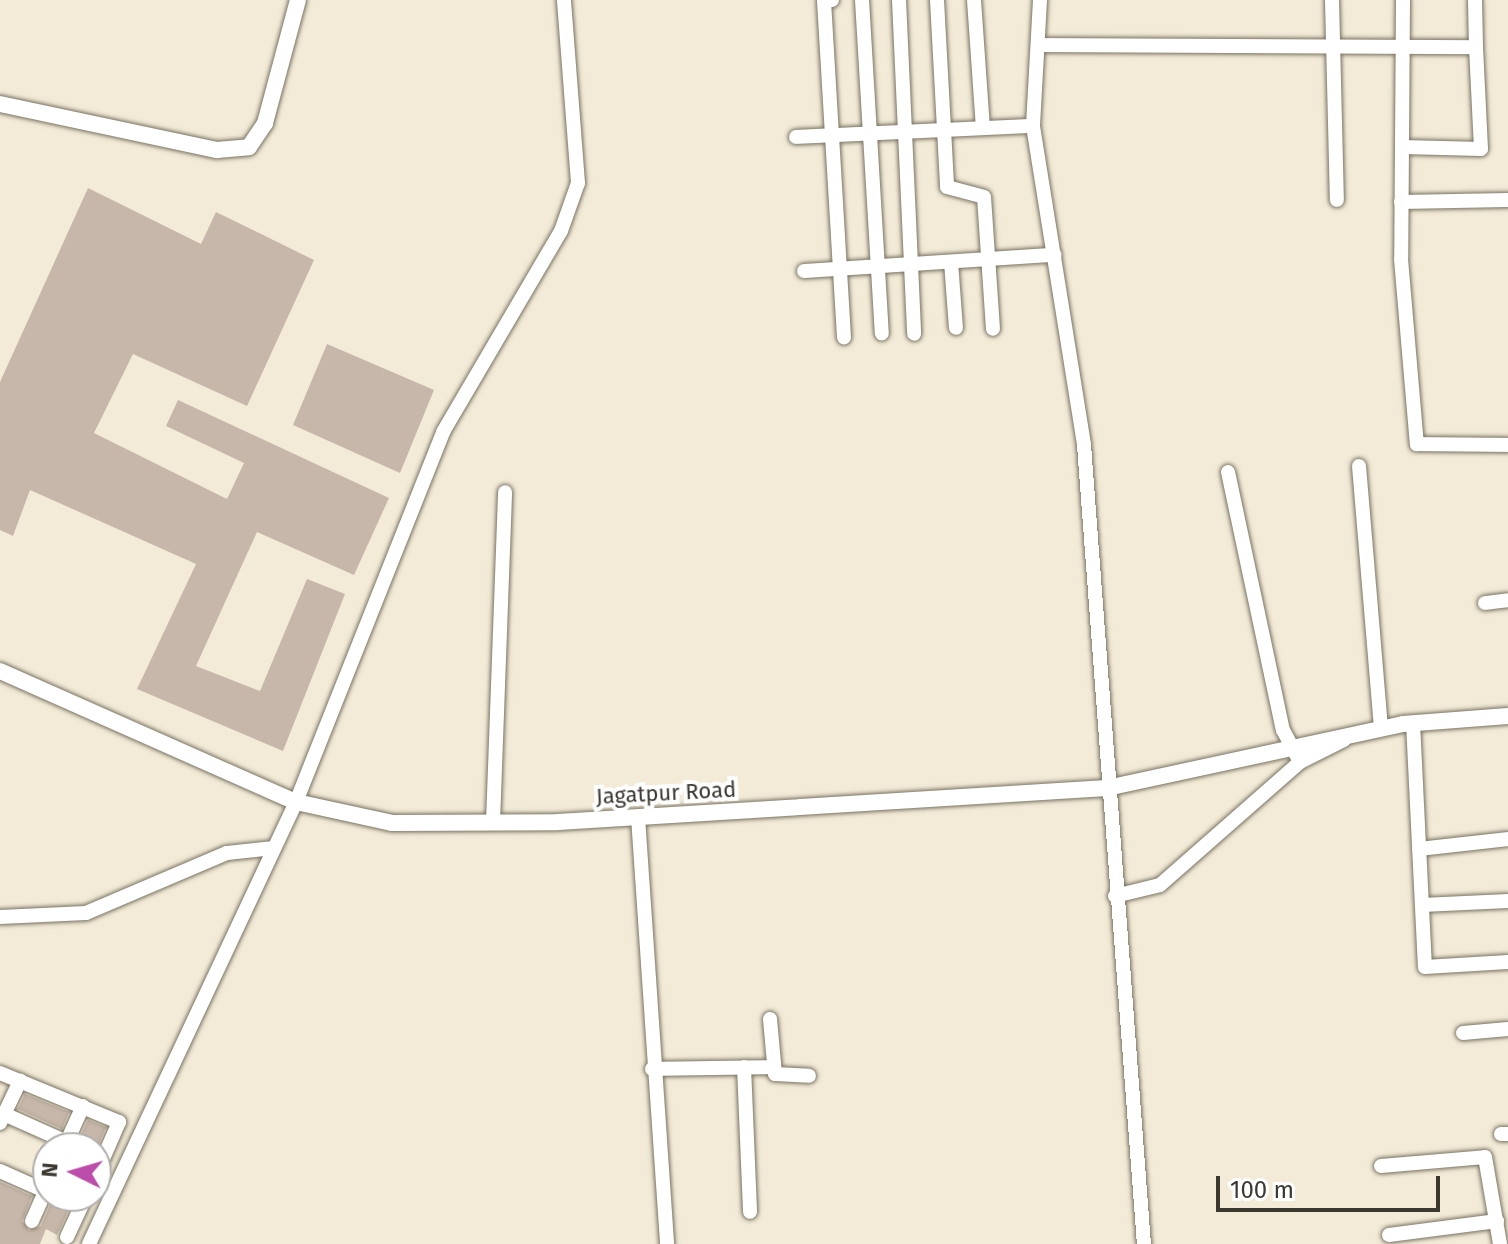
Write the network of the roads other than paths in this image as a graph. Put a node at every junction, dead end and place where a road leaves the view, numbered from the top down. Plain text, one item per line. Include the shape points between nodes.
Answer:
1 (298, 0) edge
2 (564, 0) edge
3 (832, 0) edge
4 (862, 0) edge
5 (899, 0) edge
6 (937, 0) edge
7 (974, 0) edge
8 (1040, 0) edge
9 (1332, 0) edge
10 (1403, 0) edge
11 (1475, 0) edge
12 (1039, 45) junction
13 (1476, 47) junction
14 (1332, 48) junction
15 (1403, 48) junction
16 (0, 104) edge
17 (1033, 126) junction
18 (983, 128) junction
19 (945, 130) junction
20 (905, 132) junction
21 (870, 134) junction
22 (832, 135) junction
23 (796, 137) dead end
24 (1402, 147) junction
25 (1337, 200) dead end
26 (1508, 200) edge
27 (1401, 202) junction
28 (1054, 255) junction
29 (988, 258) junction
30 (951, 262) junction
31 (910, 264) junction
32 (877, 266) junction
33 (840, 269) junction
34 (804, 271) dead end
35 (956, 328) dead end
36 (993, 329) dead end
37 (882, 333) dead end
38 (914, 334) dead end
39 (844, 337) dead end
40 (1508, 445) edge
41 (1359, 466) dead end
42 (1228, 472) dead end
43 (505, 492) dead end
44 (1508, 600) edge
45 (1485, 603) dead end
46 (0, 671) edge
47 (1508, 716) edge
48 (1413, 723) junction
49 (1381, 728) junction
50 (1296, 756) junction
51 (1107, 788) junction
52 (296, 802) junction
53 (638, 817) junction
54 (493, 822) junction
55 (1508, 839) edge
56 (274, 848) junction
57 (1419, 849) junction
58 (1115, 896) junction
59 (1508, 901) edge
60 (1422, 905) junction
61 (0, 917) edge
62 (1508, 962) edge
63 (770, 1019) dead end
64 (1508, 1029) edge
65 (1463, 1033) dead end
66 (744, 1067) junction
67 (774, 1067) junction
68 (652, 1069) junction
69 (0, 1073) edge
70 (809, 1076) dead end
71 (20, 1081) junction
72 (83, 1106) junction
73 (2, 1119) edge
74 (34, 1132) edge
75 (72, 1132) edge
76 (112, 1138) edge
77 (1381, 1166) dead end
78 (0, 1171) edge
79 (32, 1183) edge
80 (113, 1191) joint
81 (36, 1212) edge
82 (79, 1212) edge
83 (750, 1212) dead end
84 (32, 1221) dead end
85 (1497, 1221) junction
86 (1389, 1235) dead end
87 (67, 1237) dead end
88 (89, 1244) edge
89 (667, 1244) edge
90 (1144, 1244) edge
91 (1500, 1244) edge

1 - 16 street via 265,123 249,147 217,150
2 - 52 street via 574,195 549,257 443,432
3 - 22 street via 824,1
4 - 21 street
5 - 20 street
6 - 19 street
7 - 18 street
8 - 12 street
9 - 14 street
10 - 15 street
11 - 13 street
12 - 14 street
12 - 17 street
13 - 15 street
13 - 24 street via 1481,149
14 - 15 street
14 - 25 street
15 - 24 street
17 - 18 street
17 - 28 street
18 - 19 street
19 - 20 street
19 - 29 street via 947,187 984,197
20 - 21 street
20 - 31 street
21 - 22 street
21 - 32 street
22 - 23 street
22 - 33 street
24 - 27 street
26 - 27 street
27 - 40 street via 1417,444
28 - 29 street
28 - 51 street via 1084,445
29 - 30 street
29 - 36 street
30 - 31 street
30 - 35 street
31 - 32 street
31 - 38 street
32 - 33 street
32 - 37 street
33 - 34 street
33 - 39 street
41 - 49 street
42 - 50 street
43 - 54 street
44 - 45 street
46 - 52 street, Jagatpur Road
47 - 48 street, Jagatpur Road
48 - 49 street, Jagatpur Road
48 - 57 street
49 - 50 street, Jagatpur Road
50 - 51 street, Jagatpur Road
50 - 58 street, Jagatpur Road via 1160,885
51 - 53 street, Jagatpur Road
51 - 58 street
52 - 54 street, Jagatpur Road via 392,823
52 - 56 street
53 - 54 street, Jagatpur Road
53 - 68 street
55 - 57 street
56 - 61 street via 227,853 86,913
56 - 80 street
57 - 60 street
58 - 90 street
59 - 60 street
60 - 62 street via 1425,967
63 - 67 street
64 - 65 street
66 - 67 street
66 - 68 street
66 - 83 street
67 - 70 street via 780,1077
68 - 89 street
69 - 71 street
71 - 72 street
71 - 73 street
72 - 75 street
72 - 76 street via 119,1122
73 - 74 street
77 - 85 street via 1485,1157
78 - 79 street
80 - 88 street
81 - 84 street
82 - 87 street
85 - 86 street
85 - 91 street

